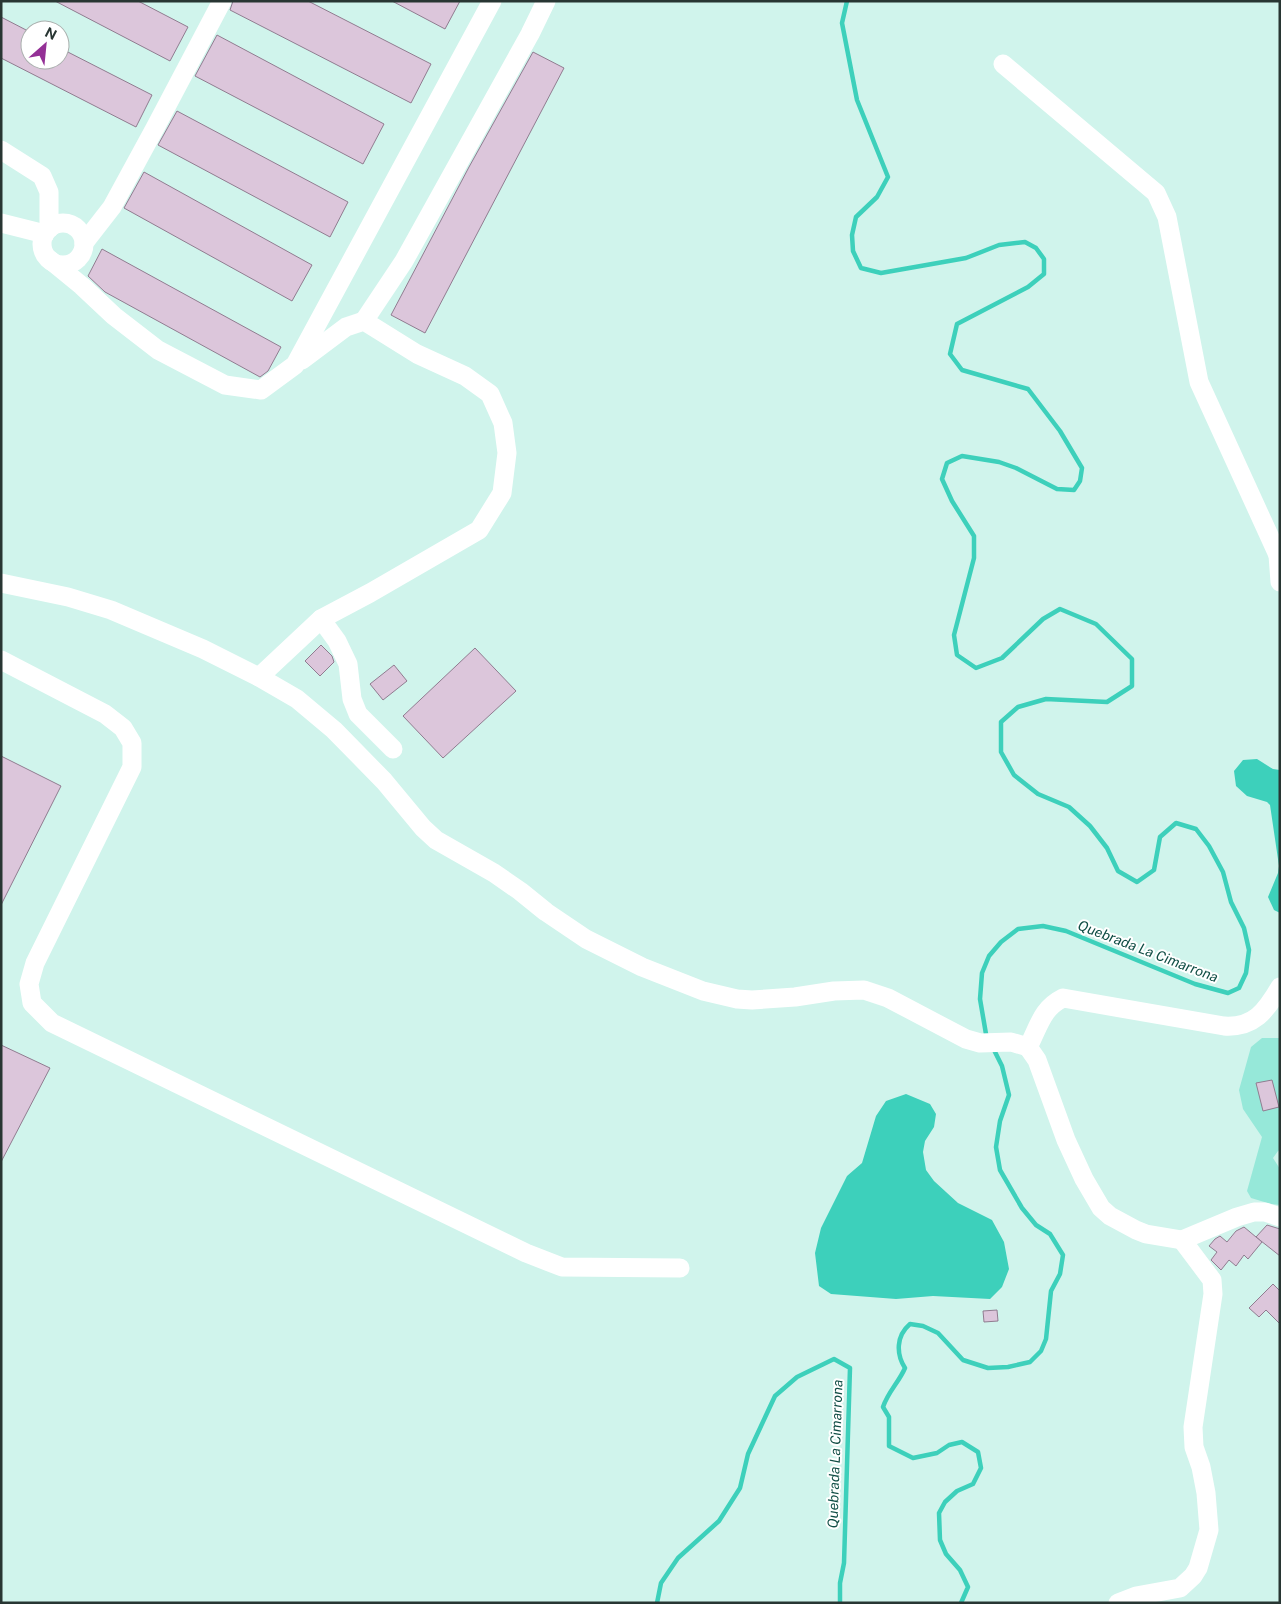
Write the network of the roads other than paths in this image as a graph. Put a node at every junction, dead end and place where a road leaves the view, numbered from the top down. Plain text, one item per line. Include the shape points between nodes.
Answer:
1 (222, 1) edge
2 (492, 1) edge
3 (546, 1) edge
4 (1003, 64) dead end
5 (1, 150) edge
6 (112, 207) junction
7 (1, 223) edge
8 (67, 223) junction
9 (47, 232) junction
10 (82, 250) junction
11 (49, 259) junction
12 (82, 286) junction
13 (364, 321) junction
14 (296, 365) junction
15 (1279, 553) edge
16 (1280, 582) edge
17 (1, 583) edge
18 (321, 618) junction
19 (1, 660) edge
20 (260, 677) junction
21 (393, 749) dead end
22 (1280, 987) edge
23 (1020, 1044) junction
24 (1280, 1217) edge
25 (1182, 1240) junction
26 (680, 1268) dead end
27 (1118, 1603) edge

1 - 6 street
2 - 14 street
3 - 13 street via 404,261
4 - 15 street via 1156,193 1167,217 1198,382
5 - 9 street via 42,176 49,192
6 - 8 street
6 - 10 street
7 - 9 street
8 - 9 street via 60,223
8 - 10 street via 83,236
9 - 11 street via 43,247
10 - 11 street via 69,264
10 - 12 street
11 - 12 street
12 - 14 street via 158,350 225,385 261,390
13 - 14 street via 346,327
13 - 18 street via 417,354 465,376 490,394 504,423 508,453 502,493 479,530
15 - 16 street
17 - 20 street via 111,610
18 - 20 street
18 - 21 street via 348,664 352,699 358,714
19 - 26 street via 105,714 123,728 132,742 132,767 35,963 29,984 32,1003 52,1023 526,1253 562,1266
20 - 23 street via 297,699 328,724 436,840 494,873 565,926 634,963 703,991 737,999 864,990 888,998 980,1043
22 - 23 street via 1258,1017 1237,1027 1063,998 1046,1010
23 - 25 street via 1037,1060 1066,1140 1101,1208 1146,1234
24 - 25 street via 1254,1212
25 - 27 street via 1212,1280 1212,1304 1193,1427 1194,1447 1206,1493 1209,1530 1198,1568 1180,1588 1136,1596

